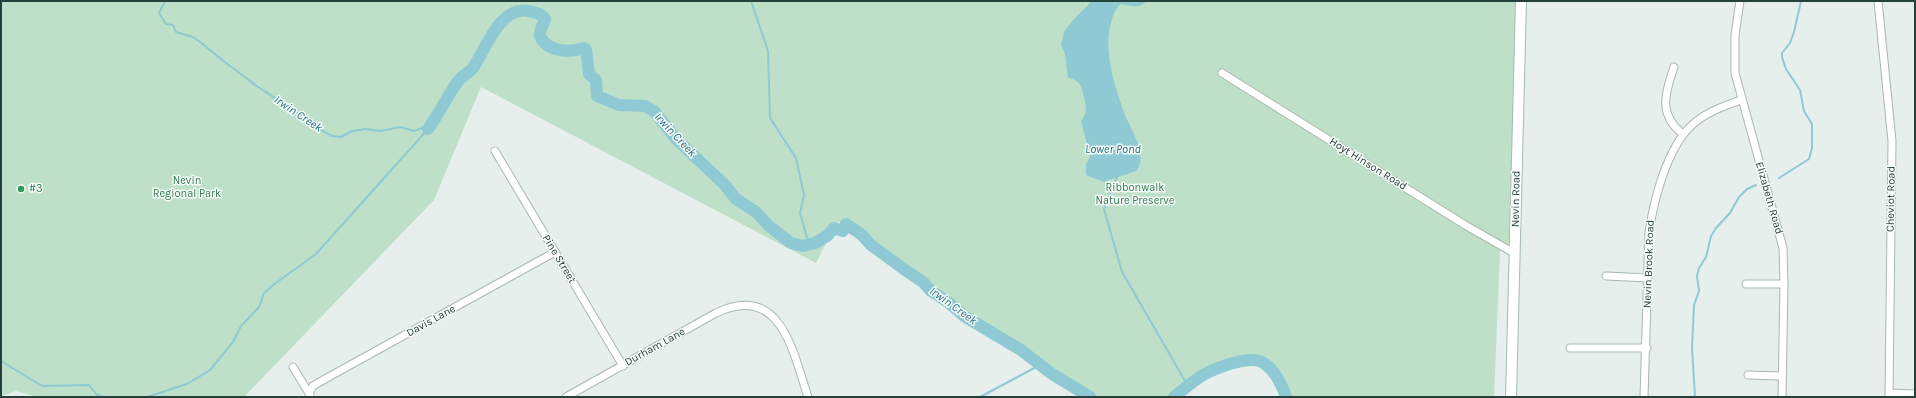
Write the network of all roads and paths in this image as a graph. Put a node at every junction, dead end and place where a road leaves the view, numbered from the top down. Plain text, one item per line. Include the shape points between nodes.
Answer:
1 (1521, 1) edge
2 (1740, 1) edge
3 (1878, 1) edge
4 (1674, 67) dead end
5 (1222, 73) dead end
6 (1741, 100) junction
7 (1683, 134) junction
8 (495, 152) dead end
9 (555, 252) junction
10 (1514, 253) junction
11 (1606, 276) dead end
12 (1648, 278) junction
13 (1746, 284) dead end
14 (1784, 284) junction
15 (1570, 348) dead end
16 (1647, 348) junction
17 (623, 366) junction
18 (293, 367) dead end
19 (1748, 375) dead end
20 (1782, 376) junction
21 (1915, 394) edge
22 (310, 395) edge
23 (1889, 395) edge
24 (566, 397) edge
25 (808, 397) edge
26 (1511, 397) edge
27 (1644, 397) edge
28 (1782, 397) edge

1 - 10 main road, Nevin Road
2 - 6 street, Elizabeth Road via 1734,60
3 - 23 street, Cheviot Road via 1892,141
4 - 7 street via 1665,102 1670,120
5 - 10 street, Hoyt Hinson Road
6 - 7 street, Nevin Brook Road via 1703,117
6 - 14 street, Elizabeth Road via 1783,248
7 - 12 street, Nevin Brook Road via 1671,158 1652,212
8 - 9 street, Pine Street
9 - 17 street, Pine Street
9 - 22 street, Davis Lane via 313,386
10 - 26 main road, Nevin Road
11 - 12 street
12 - 16 street, Nevin Brook Road
13 - 14 street
14 - 20 street, Elizabeth Road
15 - 16 street
16 - 27 street, Nevin Brook Road
17 - 24 street, Durham Lane
17 - 25 street, Durham Lane via 722,311 747,304 767,312 782,326 790,342
18 - 22 street
19 - 20 street
20 - 28 street, Elizabeth Road
21 - 23 street

